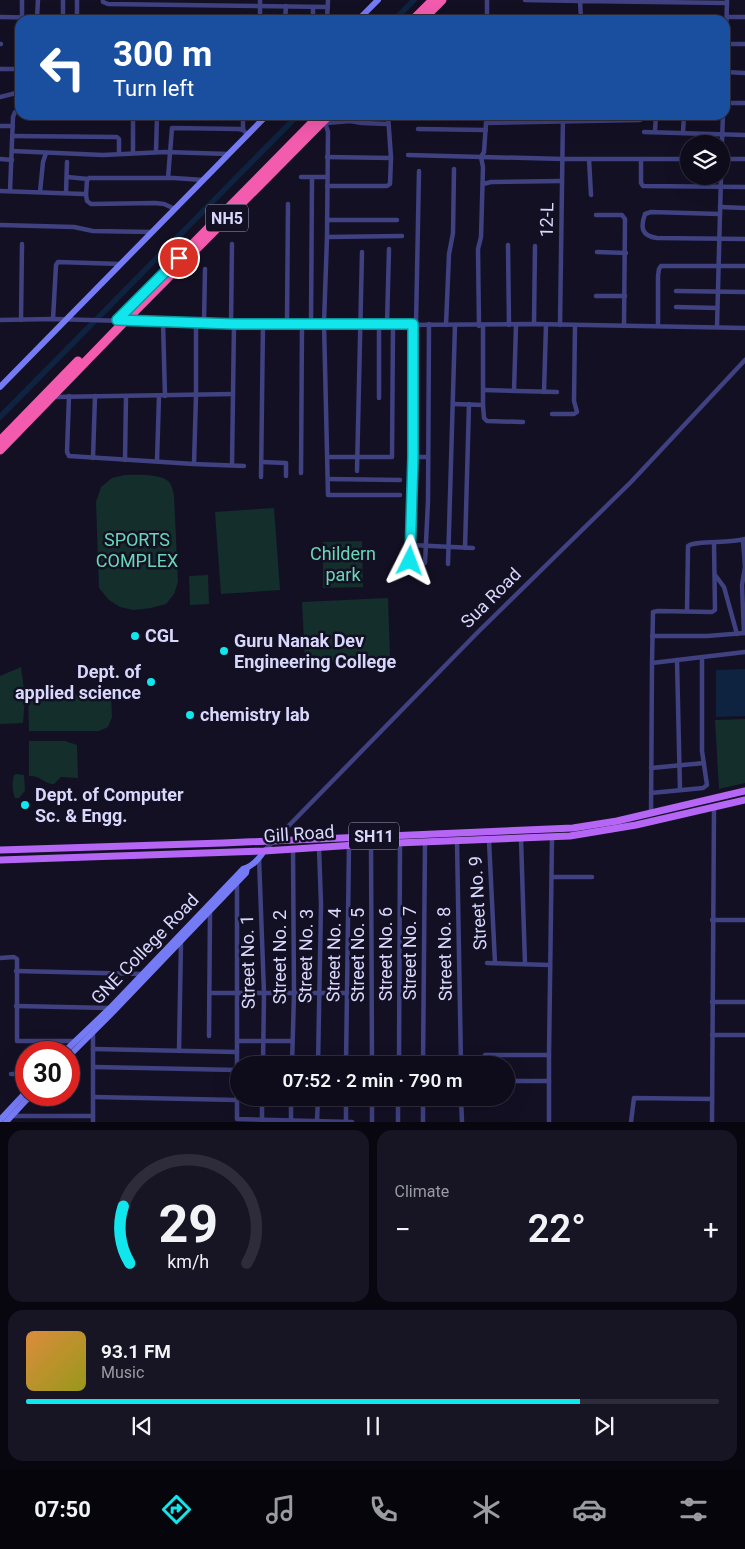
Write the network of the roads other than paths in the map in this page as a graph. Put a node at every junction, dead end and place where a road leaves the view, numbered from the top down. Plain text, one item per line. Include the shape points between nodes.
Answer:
1 (22, 0) edge
2 (38, 0) edge
3 (63, 0) edge
4 (77, 0) edge
5 (103, 0) edge
6 (240, 0) edge
7 (260, 0) edge
8 (328, 0) edge
9 (378, 0) edge
10 (432, 0) edge
11 (442, 0) edge
12 (487, 0) edge
13 (525, 0) edge
14 (571, 0) edge
15 (580, 1) junction
16 (632, 1) edge
17 (727, 1) edge
18 (130, 2) edge
19 (156, 2) edge
20 (185, 2) edge
21 (214, 3) edge
22 (240, 6) junction
23 (260, 6) junction
24 (286, 6) junction
25 (313, 7) junction
26 (328, 7) junction
27 (22, 15) edge
28 (37, 15) edge
29 (63, 15) edge
30 (76, 15) edge
31 (260, 15) edge
32 (285, 15) edge
33 (313, 15) edge
34 (327, 15) edge
35 (363, 15) edge
36 (418, 15) edge
37 (427, 15) edge
38 (487, 15) edge
39 (581, 15) edge
40 (726, 15) edge
41 (730, 16) edge
42 (0, 17) edge
43 (745, 17) edge
44 (15, 18) edge
45 (730, 44) edge
46 (745, 44) edge
47 (0, 69) edge
48 (15, 69) edge
49 (745, 73) edge
50 (730, 74) edge
51 (15, 93) edge
52 (0, 97) edge
53 (730, 103) edge
54 (745, 104) edge
55 (15, 113) edge
56 (133, 120) edge
57 (157, 120) edge
58 (244, 120) edge
59 (258, 120) edge
60 (323, 120) edge
61 (325, 120) edge
62 (342, 120) edge
63 (388, 120) edge
64 (486, 120) edge
65 (640, 120) dead end
66 (656, 120) edge
67 (684, 120) edge
68 (723, 120) edge
69 (486, 123) junction
70 (563, 123) junction
71 (388, 124) junction
72 (0, 126) edge
73 (13, 126) junction
74 (418, 128) dead end
75 (486, 130) junction
76 (246, 132) junction
77 (644, 132) dead end
78 (655, 132) junction
79 (683, 132) junction
80 (722, 135) joint
81 (730, 135) edge
82 (12, 136) junction
83 (745, 136) edge
84 (12, 151) junction
85 (133, 152) junction
86 (156, 152) junction
87 (170, 152) junction
88 (46, 153) junction
89 (119, 153) junction
90 (229, 154) junction
91 (408, 154) dead end
92 (327, 157) junction
93 (482, 157) junction
94 (391, 158) junction
95 (0, 159) edge
96 (563, 159) junction
97 (589, 159) junction
98 (641, 159) junction
99 (680, 159) edge
100 (730, 159) edge
101 (745, 159) edge
102 (12, 160) junction
103 (67, 162) dead end
104 (454, 169) dead end
105 (420, 171) dead end
106 (327, 176) junction
107 (67, 177) junction
108 (301, 177) dead end
109 (312, 177) junction
110 (168, 178) junction
111 (88, 179) junction
112 (203, 180) junction
113 (562, 182) junction
114 (482, 184) junction
115 (327, 186) junction
116 (721, 187) junction
117 (745, 187) edge
118 (0, 191) edge
119 (10, 191) junction
120 (40, 192) junction
121 (66, 193) junction
122 (86, 195) junction
123 (591, 195) dead end
124 (288, 204) dead end
125 (720, 207) junction
126 (745, 208) edge
127 (175, 209) junction
128 (720, 214) junction
129 (596, 215) dead end
130 (327, 220) junction
131 (398, 220) dead end
132 (0, 225) edge
133 (152, 232) junction
134 (402, 236) dead end
135 (328, 237) junction
136 (719, 238) junction
137 (745, 239) edge
138 (22, 244) dead end
139 (232, 244) dead end
140 (508, 245) dead end
141 (536, 246) dead end
142 (389, 249) dead end
143 (362, 252) dead end
144 (597, 252) dead end
145 (626, 253) junction
146 (121, 264) junction
147 (718, 266) junction
148 (745, 266) edge
149 (205, 269) dead end
150 (676, 291) dead end
151 (718, 291) junction
152 (745, 292) edge
153 (596, 296) dead end
154 (625, 296) junction
155 (676, 307) dead end
156 (717, 308) junction
157 (53, 319) junction
158 (69, 319) junction
159 (0, 320) edge
160 (21, 320) junction
161 (118, 321) junction
162 (163, 322) junction
163 (196, 323) junction
164 (204, 323) junction
165 (263, 323) junction
166 (287, 323) junction
167 (302, 323) junction
168 (311, 323) junction
169 (324, 323) junction
170 (360, 323) junction
171 (233, 324) junction
172 (379, 324) junction
173 (387, 324) junction
174 (415, 324) junction
175 (429, 324) junction
176 (534, 324) junction
177 (393, 325) junction
178 (446, 325) junction
179 (455, 325) junction
180 (481, 325) junction
181 (508, 325) junction
182 (516, 325) junction
183 (546, 325) junction
184 (560, 325) junction
185 (575, 326) junction
186 (624, 326) junction
187 (658, 326) junction
188 (717, 327) junction
189 (745, 328) edge
190 (745, 360) edge
191 (3, 380) edge
192 (0, 387) edge
193 (484, 390) junction
194 (514, 391) junction
195 (544, 392) junction
196 (557, 392) dead end
197 (233, 394) junction
198 (196, 395) junction
199 (69, 396) junction
200 (95, 396) junction
201 (126, 396) junction
202 (162, 396) junction
203 (52, 397) junction
204 (380, 398) dead end
205 (454, 404) junction
206 (469, 404) junction
207 (483, 405) junction
208 (552, 414) dead end
209 (523, 422) dead end
210 (0, 441) edge
211 (0, 450) edge
212 (328, 457) junction
213 (357, 457) junction
214 (413, 457) junction
215 (428, 457) junction
216 (94, 458) junction
217 (125, 460) junction
218 (157, 462) junction
219 (262, 462) junction
220 (194, 464) junction
221 (232, 465) junction
222 (244, 466) dead end
223 (357, 471) dead end
224 (302, 474) dead end
225 (286, 476) dead end
226 (262, 477) dead end
227 (328, 479) junction
228 (400, 480) dead end
229 (400, 495) dead end
230 (744, 540) edge
231 (714, 543) junction
232 (411, 545) junction
233 (426, 546) junction
234 (448, 547) junction
235 (465, 548) junction
236 (473, 548) dead end
237 (410, 561) dead end
238 (425, 563) dead end
239 (448, 564) dead end
240 (715, 575) junction
241 (687, 612) junction
242 (744, 633) edge
243 (737, 634) junction
244 (652, 636) junction
245 (745, 652) edge
246 (702, 657) junction
247 (677, 660) junction
248 (652, 663) junction
249 (704, 763) junction
250 (679, 765) junction
251 (651, 768) junction
252 (680, 790) junction
253 (745, 791) edge
254 (651, 793) junction
255 (745, 800) edge
256 (714, 808) junction
257 (651, 813) junction
258 (552, 838) junction
259 (521, 839) junction
260 (489, 840) junction
261 (274, 841) junction
262 (425, 842) junction
263 (457, 842) junction
264 (400, 843) junction
265 (371, 844) junction
266 (349, 846) junction
267 (319, 848) junction
268 (293, 849) junction
269 (0, 850) edge
270 (264, 851) junction
271 (259, 858) junction
272 (0, 860) edge
273 (247, 868) junction
274 (552, 877) junction
275 (592, 877) dead end
276 (237, 882) junction
277 (210, 910) junction
278 (712, 920) junction
279 (745, 920) edge
280 (181, 940) junction
281 (0, 958) edge
282 (487, 963) dead end
283 (495, 963) junction
284 (525, 964) junction
285 (550, 965) junction
286 (16, 971) junction
287 (142, 974) junction
288 (210, 992) junction
289 (237, 993) junction
290 (264, 993) junction
291 (319, 993) junction
292 (347, 993) junction
293 (294, 994) junction
294 (712, 1002) junction
295 (745, 1002) edge
296 (16, 1006) junction
297 (110, 1008) junction
298 (93, 1031) junction
299 (712, 1035) junction
300 (745, 1035) edge
301 (209, 1036) dead end
302 (17, 1041) edge
303 (76, 1041) edge
304 (237, 1041) junction
305 (263, 1041) junction
306 (292, 1041) junction
307 (80, 1045) edge
308 (93, 1049) junction
309 (180, 1051) junction
310 (237, 1052) junction
311 (485, 1055) dead end
312 (548, 1055) junction
313 (237, 1056) edge
314 (262, 1056) edge
315 (292, 1056) edge
316 (318, 1056) edge
317 (346, 1056) edge
318 (372, 1056) edge
319 (399, 1056) edge
320 (423, 1056) edge
321 (461, 1056) edge
322 (94, 1067) junction
323 (230, 1070) edge
324 (11, 1074) dead end
325 (15, 1074) edge
326 (515, 1081) edge
327 (548, 1081) junction
328 (94, 1097) junction
329 (712, 1099) junction
330 (230, 1100) edge
331 (15, 1104) edge
332 (21, 1106) edge
333 (237, 1106) edge
334 (262, 1106) edge
335 (292, 1106) edge
336 (318, 1106) edge
337 (346, 1106) edge
338 (372, 1106) edge
339 (398, 1106) edge
340 (423, 1106) edge
341 (462, 1106) edge
342 (9, 1119) edge
343 (93, 1119) edge
344 (0, 1120) edge
345 (237, 1120) edge
346 (262, 1120) edge
347 (291, 1121) edge
348 (317, 1121) edge
349 (346, 1121) edge
350 (352, 1122) edge
351 (372, 1122) edge
352 (398, 1122) edge
353 (423, 1122) edge
354 (462, 1122) edge
355 (549, 1122) edge
356 (631, 1122) edge
357 (712, 1122) edge

1 - 27 street
2 - 28 street
3 - 29 street
4 - 30 street
5 - 18 street via 105,3
6 - 22 street
7 - 23 street
8 - 26 street
9 - 35 street
10 - 36 highway
11 - 37 highway
12 - 38 street
13 - 14 street
14 - 15 street
15 - 16 street
15 - 39 street
16 - 17 street
17 - 40 street
18 - 19 street
19 - 20 street
20 - 21 street
21 - 22 street
22 - 23 street
23 - 24 street
23 - 31 street
24 - 25 street
24 - 32 street
25 - 26 street
25 - 33 street
26 - 34 street
41 - 43 street
42 - 44 street
45 - 46 street
47 - 48 street
49 - 50 street
51 - 52 street
53 - 54 street
55 - 73 street
56 - 85 street
57 - 86 street
58 - 76 street
59 - 76 street
60 - 161 highway, NH5
61 - 92 street
62 - 71 street
63 - 71 street
64 - 69 street
65 - 70 street
66 - 78 street
67 - 79 street
68 - 80 street
69 - 70 street
69 - 75 street
70 - 96 street, 12-L
71 - 94 street
72 - 73 street
73 - 82 street
74 - 75 street
75 - 93 street
76 - 87 street via 172,128
76 - 90 street
77 - 78 street
78 - 79 street
79 - 80 street
81 - 83 street
82 - 84 street
82 - 89 street via 117,137
84 - 88 street
84 - 102 street
85 - 86 street
85 - 89 street
86 - 87 street
87 - 90 street
87 - 110 street
88 - 89 street
88 - 120 street
90 - 112 street
91 - 93 street
92 - 94 street
92 - 106 street
93 - 96 street
93 - 114 street
94 - 115 street via 389,185
95 - 102 street
96 - 97 street
96 - 113 street, 12-L
97 - 98 street
97 - 123 street
98 - 99 street
98 - 116 street via 643,186
100 - 101 street
102 - 119 street
103 - 107 street
104 - 178 street
105 - 174 street
106 - 109 street
106 - 115 street
107 - 111 street
107 - 121 street
108 - 109 street
109 - 168 street
110 - 111 street
110 - 112 street
111 - 122 street
112 - 127 street
113 - 114 street
113 - 184 street, 12-L
114 - 180 street via 478,257
115 - 130 street
116 - 117 street
116 - 125 street
118 - 119 street
119 - 120 street
120 - 121 street
121 - 122 street
122 - 127 street via 91,204 155,203
124 - 166 street
125 - 126 street
125 - 128 street
127 - 133 street
128 - 136 street
128 - 136 street via 650,212 644,219 645,234 649,237
129 - 145 street via 622,215 626,225
130 - 131 street
130 - 135 street
132 - 133 street via 74,227 93,232
133 - 146 street
134 - 135 street
135 - 169 street
136 - 137 street
136 - 147 street
138 - 160 street
139 - 171 street
140 - 181 street
141 - 176 street
142 - 173 street
143 - 170 street
144 - 145 street
145 - 154 street
146 - 157 street via 56,263
146 - 158 street
147 - 148 street
147 - 151 street
147 - 187 street via 661,266
149 - 164 street
150 - 151 street
151 - 152 street
151 - 156 street
153 - 154 street
154 - 186 street
155 - 156 street
156 - 188 street
157 - 158 street
157 - 160 street
158 - 161 street
158 - 191 street
159 - 160 street
161 - 162 street
161 - 203 highway, NH5
161 - 210 highway, NH5
162 - 163 street
162 - 202 street
163 - 164 street
163 - 198 street
164 - 171 street
165 - 166 street
165 - 171 street
165 - 219 street
166 - 167 street
167 - 168 street
167 - 224 street
168 - 169 street
169 - 170 street
169 - 212 street
170 - 172 street
170 - 213 street
171 - 197 street
172 - 173 street
172 - 204 street
173 - 177 street
174 - 175 street
174 - 177 street
174 - 214 street
175 - 178 street
175 - 215 street
176 - 182 street
176 - 183 street
177 - 213 street via 392,457
178 - 179 street
179 - 180 street
179 - 205 street
180 - 181 street
180 - 193 street
181 - 182 street
182 - 194 street
183 - 184 street
183 - 195 street
184 - 185 street
185 - 186 street
185 - 208 street via 574,401 577,412
186 - 187 street
187 - 188 street
188 - 189 street
190 - 261 street, Sua Road via 631,482 470,640
191 - 192 street
193 - 194 street
193 - 207 street
194 - 195 street
195 - 196 street
197 - 198 street
197 - 221 street
198 - 202 street
198 - 220 street
199 - 200 street
199 - 203 street
199 - 216 street via 68,454
200 - 201 street
200 - 216 street
201 - 202 street
201 - 217 street
202 - 218 street
203 - 211 highway, NH5
205 - 206 street
205 - 234 street
206 - 207 street
206 - 235 street
207 - 209 street via 487,421
212 - 213 street
212 - 227 street
213 - 223 street
214 - 215 street
214 - 232 street
215 - 233 street
216 - 217 street
217 - 218 street
218 - 220 street
219 - 225 street via 286,463
219 - 226 street
220 - 221 street
221 - 222 street
227 - 228 street
227 - 229 street via 328,495
230 - 231 street
230 - 242 street
231 - 240 street
231 - 241 street via 688,546
232 - 233 street
232 - 237 street
233 - 234 street
233 - 238 street
234 - 235 street
234 - 239 street
235 - 236 street
240 - 241 street via 716,610
240 - 243 street via 724,587
241 - 244 street via 653,612
242 - 243 street
243 - 244 street
244 - 248 street
245 - 246 street
246 - 247 street
246 - 249 street
247 - 248 street
247 - 250 street
248 - 251 street
249 - 250 street
249 - 252 street via 707,786
250 - 251 street
250 - 252 street
251 - 254 street
252 - 254 street
253 - 257 main road, Gill Road / SH11
254 - 257 street
255 - 256 main road, Gill Road / SH11
256 - 258 main road, Gill Road / SH11 via 636,826
256 - 278 street
257 - 261 main road, Gill Road / SH11 via 564,828
258 - 259 main road, Gill Road / SH11
258 - 274 street
259 - 260 main road, Gill Road / SH11
259 - 284 street
260 - 263 main road, Gill Road / SH11
260 - 283 street, Street No. 9
261 - 269 main road, Gill Road / SH11
261 - 270 street, Sua Road
262 - 263 main road, Gill Road / SH11
262 - 264 main road, Gill Road / SH11
262 - 320 street, Street No. 7
263 - 321 street, Street No. 8
264 - 265 main road, Gill Road / SH11
264 - 319 street, Street No. 6
265 - 266 main road, Gill Road / SH11
265 - 318 street, Street No. 5
266 - 267 main road, Gill Road / SH11
266 - 292 street, Street No. 4
267 - 268 main road, Gill Road / SH11
267 - 291 street, Street No. 3
268 - 270 main road, Gill Road / SH11
268 - 293 street, Street No. 2
270 - 271 street, Sua Road
270 - 272 main road, Gill Road / SH11
271 - 273 street, GNE College Road
271 - 290 street, Street No. 1
273 - 276 street, GNE College Road
273 - 287 street, GNE College Road
274 - 275 street
274 - 285 street
276 - 277 street, GNE College Road
276 - 289 street
277 - 280 street, GNE College Road
277 - 288 street
278 - 279 street
278 - 294 street
280 - 298 street, GNE College Road
280 - 309 street
281 - 286 street via 16,958
282 - 283 street
283 - 284 street
284 - 285 street
285 - 312 street
286 - 287 street
286 - 296 street
287 - 297 street, GNE College Road
288 - 289 street
288 - 301 street
289 - 290 street
289 - 304 street
290 - 293 street
290 - 305 street, Street No. 1
291 - 292 street
291 - 293 street
291 - 316 street, Street No. 3
292 - 317 street, Street No. 4
293 - 306 street, Street No. 2
294 - 295 street
294 - 299 street
296 - 297 street
296 - 302 street
297 - 303 street, GNE College Road
298 - 307 street, GNE College Road
298 - 308 street
299 - 300 street
299 - 329 street
304 - 305 street
304 - 310 street
305 - 306 street
305 - 314 street, Street No. 1
306 - 315 street, Street No. 2
308 - 309 street
308 - 322 street
309 - 310 street
310 - 313 street
311 - 312 street
312 - 327 street
322 - 323 street
322 - 328 street
324 - 325 street
326 - 327 street
327 - 355 street
328 - 330 street
328 - 343 street
329 - 356 street via 634,1098
329 - 357 street
331 - 344 street
332 - 342 street
333 - 345 street
334 - 346 street
335 - 347 street
336 - 348 street
337 - 349 street
338 - 351 street
339 - 352 street
340 - 353 street
341 - 354 street
342 - 343 street
345 - 346 street
346 - 347 street
347 - 348 street
348 - 349 street
349 - 350 street

